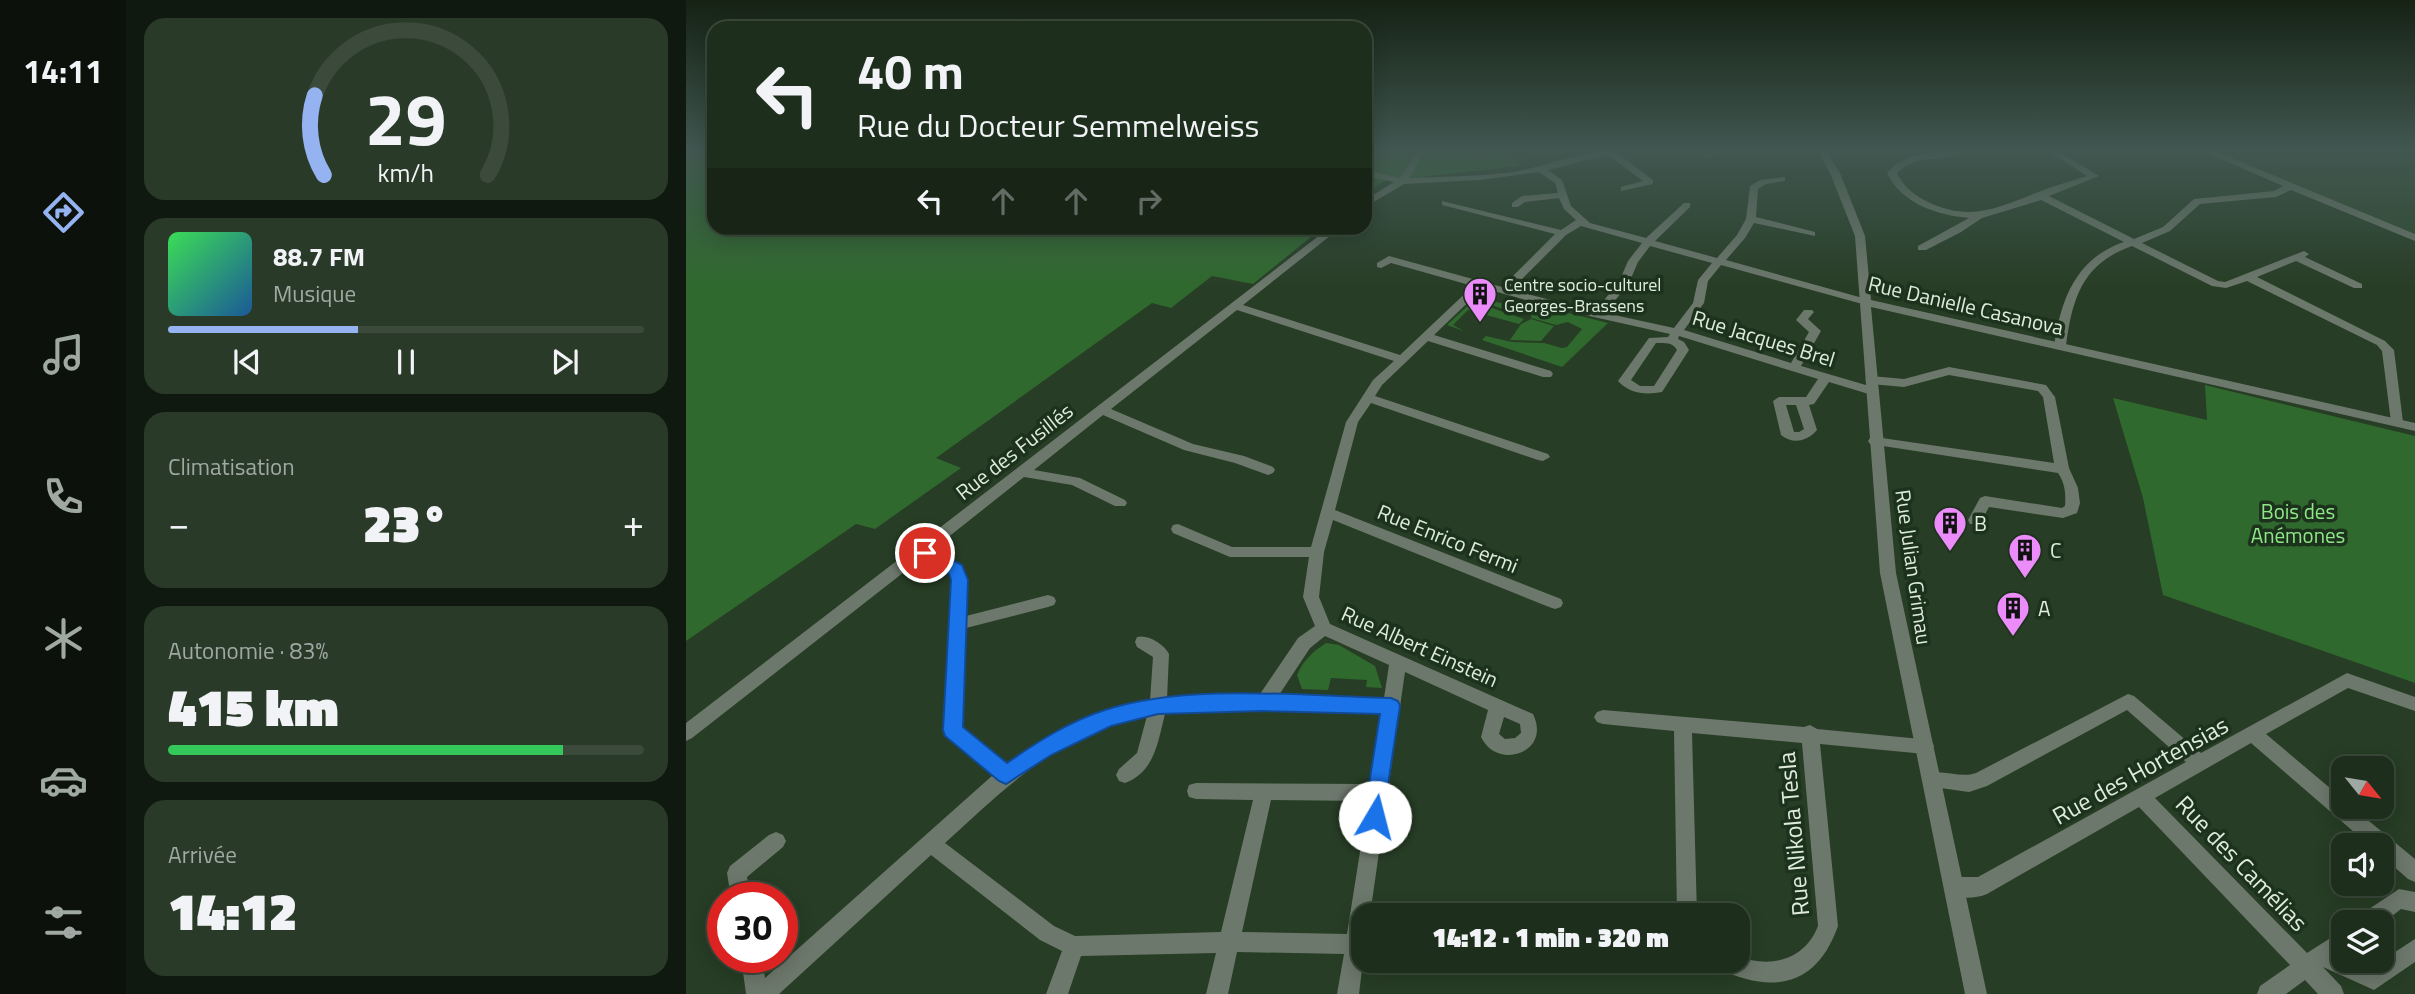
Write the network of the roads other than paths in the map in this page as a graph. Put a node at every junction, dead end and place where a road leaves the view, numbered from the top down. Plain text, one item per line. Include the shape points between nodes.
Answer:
1 (1560, 195) edge
2 (1564, 195) edge
3 (1753, 195) edge
4 (1843, 195) edge
5 (1908, 195) edge
6 (2038, 195) edge
7 (2039, 195) edge
8 (2260, 195) edge
9 (2313, 195) edge
10 (1445, 204) dead end
11 (1515, 205) dead end
12 (1687, 205) dead end
13 (1979, 215) junction
14 (1751, 219) junction
15 (1580, 222) junction
16 (1562, 233) junction
17 (1811, 234) dead end
18 (1326, 235) edge
19 (2415, 238) edge
20 (1648, 242) junction
21 (2135, 242) junction
22 (1923, 248) dead end
23 (1719, 262) junction
24 (1381, 265) dead end
25 (2248, 277) junction
26 (1480, 285) junction
27 (2358, 286) dead end
28 (1504, 291) junction
29 (1866, 302) junction
30 (1235, 306) junction
31 (1808, 312) dead end
32 (1597, 315) junction
33 (1426, 336) junction
34 (1674, 336) junction
35 (2060, 346) junction
36 (1401, 359) junction
37 (1794, 368) junction
38 (1547, 374) dead end
39 (1825, 378) junction
40 (1871, 385) junction
41 (1367, 397) junction
42 (1801, 401) dead end
43 (1101, 410) junction
44 (2397, 422) junction
45 (2415, 427) edge
46 (1875, 441) junction
47 (1543, 457) dead end
48 (2062, 469) junction
49 (1268, 470) dead end
50 (1021, 472) junction
51 (1120, 503) dead end
52 (1326, 512) junction
53 (1975, 520) dead end
54 (1178, 529) dead end
55 (921, 550) junction
56 (1317, 552) junction
57 (1048, 601) dead end
58 (1555, 603) dead end
59 (958, 624) junction
60 (1324, 628) junction
61 (1143, 642) dead end
62 (1398, 660) junction
63 (1264, 703) junction
64 (2415, 704) edge
65 (1158, 706) junction
66 (1391, 706) junction
67 (1498, 706) dead end
68 (1603, 717) dead end
69 (1683, 723) junction
70 (686, 733) edge
71 (1810, 733) junction
72 (2253, 734) junction
73 (1925, 746) junction
74 (2201, 764) junction
75 (1006, 775) junction
76 (1125, 775) dead end
77 (1932, 780) junction
78 (1196, 791) dead end
79 (1264, 792) junction
80 (1378, 793) junction
81 (2142, 798) junction
82 (776, 841) dead end
83 (931, 844) junction
84 (2415, 872) edge
85 (738, 882) edge
86 (1954, 887) junction
87 (2415, 902) edge
88 (1362, 903) edge
89 (1687, 903) edge
90 (2384, 910) edge
91 (1229, 942) junction
92 (1351, 944) edge
93 (1074, 946) junction
94 (2415, 948) edge
95 (2331, 949) edge
96 (2314, 961) junction
97 (1750, 971) edge
98 (758, 973) edge
99 (1351, 973) edge
100 (767, 992) edge
101 (1057, 994) edge
102 (1217, 994) edge
103 (1348, 994) edge
104 (1976, 994) edge
105 (2268, 994) edge
106 (2333, 994) edge

1 - 11 street via 1522,199
2 - 15 street
3 - 14 street
4 - 29 street, Rue Julian Grimau via 1859,230
5 - 13 street
6 - 13 street
7 - 21 street
8 - 21 street via 2197,201 2171,226
9 - 19 street
10 - 16 street
12 - 20 street
13 - 22 street via 1964,230 1932,240
14 - 17 street
14 - 23 street
15 - 16 street
15 - 20 street, Rue Danielle Casanova
16 - 28 street
18 - 30 street, Rue des Fusillés
20 - 23 street, Rue Danielle Casanova
20 - 32 street via 1633,261 1624,284
21 - 25 street via 2216,284
21 - 35 street via 2102,256 2073,287
23 - 29 street, Rue Danielle Casanova
23 - 34 street via 1703,280 1698,303
24 - 26 street, Rue Jacques Brel via 1389,259
25 - 27 street via 2300,256
25 - 44 street via 2381,343 2388,350
26 - 28 street, Rue Jacques Brel
26 - 33 street
28 - 32 street, Rue Jacques Brel
29 - 35 street, Rue Danielle Casanova
29 - 40 street, Rue Julian Grimau
30 - 36 street
30 - 43 street, Rue des Fusillés
31 - 37 street via 1802,320 1815,331
32 - 34 street, Rue Jacques Brel
33 - 36 street
33 - 38 street
34 - 34 street via 1653,340 1624,381 1630,387 1658,389 1683,350
34 - 37 street, Rue Jacques Brel
35 - 44 street, Rue Danielle Casanova
36 - 41 street
37 - 39 street, Rue Jacques Brel
39 - 40 street, Rue Jacques Brel
39 - 42 street via 1810,401
40 - 46 street, Rue Julian Grimau
40 - 48 street, Rue Jacques Brel via 1903,383 1949,371 2042,388 2049,397
41 - 47 street
41 - 52 street via 1352,422
43 - 49 street via 1189,447
43 - 50 street, Rue des Fusillés
44 - 45 street, Rue Danielle Casanova
46 - 48 street
46 - 73 street, Rue Julian Grimau via 1888,573
48 - 53 street via 2070,479 2072,509 2063,513 1984,501
50 - 51 street via 1075,481
50 - 55 street, Rue des Fusillés
52 - 56 street
52 - 58 street, Rue Enrico Fermi
54 - 56 street via 1230,552
55 - 59 street via 956,570 960,580
55 - 70 street, Rue des Fusillés
56 - 60 street via 1311,597
57 - 59 street
59 - 75 street via 953,730
60 - 62 street, Rue Albert Einstein
60 - 63 street via 1304,643
61 - 65 street via 1161,654
62 - 66 street
62 - 67 street, Rue Albert Einstein
63 - 65 street
63 - 66 street
64 - 72 street, Rue des Hortensias via 2347,680
65 - 75 street via 1107,718 1044,748
65 - 76 street via 1145,757
66 - 80 street
68 - 69 street, Rue Nikola Tesla
69 - 71 street, Rue Nikola Tesla
69 - 89 street
71 - 73 street, Rue Nikola Tesla
71 - 97 street, Rue Nikola Tesla via 1828,926 1812,957 1786,971
72 - 74 street, Rue des Hortensias
72 - 84 street
73 - 77 street, Rue Julian Grimau
74 - 77 street via 2128,701 1981,780 1969,784
74 - 81 street, Rue des Hortensias
75 - 83 street
77 - 86 street, Rue Julian Grimau
78 - 79 street
79 - 80 street
79 - 91 street
80 - 88 street
81 - 86 street, Rue des Hortensias via 1980,887
81 - 96 street, Rue des Camélias
82 - 85 street via 737,873
83 - 93 street via 1047,933
83 - 100 street
86 - 104 street, Rue Julian Grimau
87 - 90 street via 2399,899
91 - 92 street
91 - 93 street
91 - 102 street
93 - 101 street
94 - 96 street via 2374,979
95 - 96 street
96 - 105 street
96 - 106 street, Rue des Camélias
98 - 100 street
99 - 103 street

